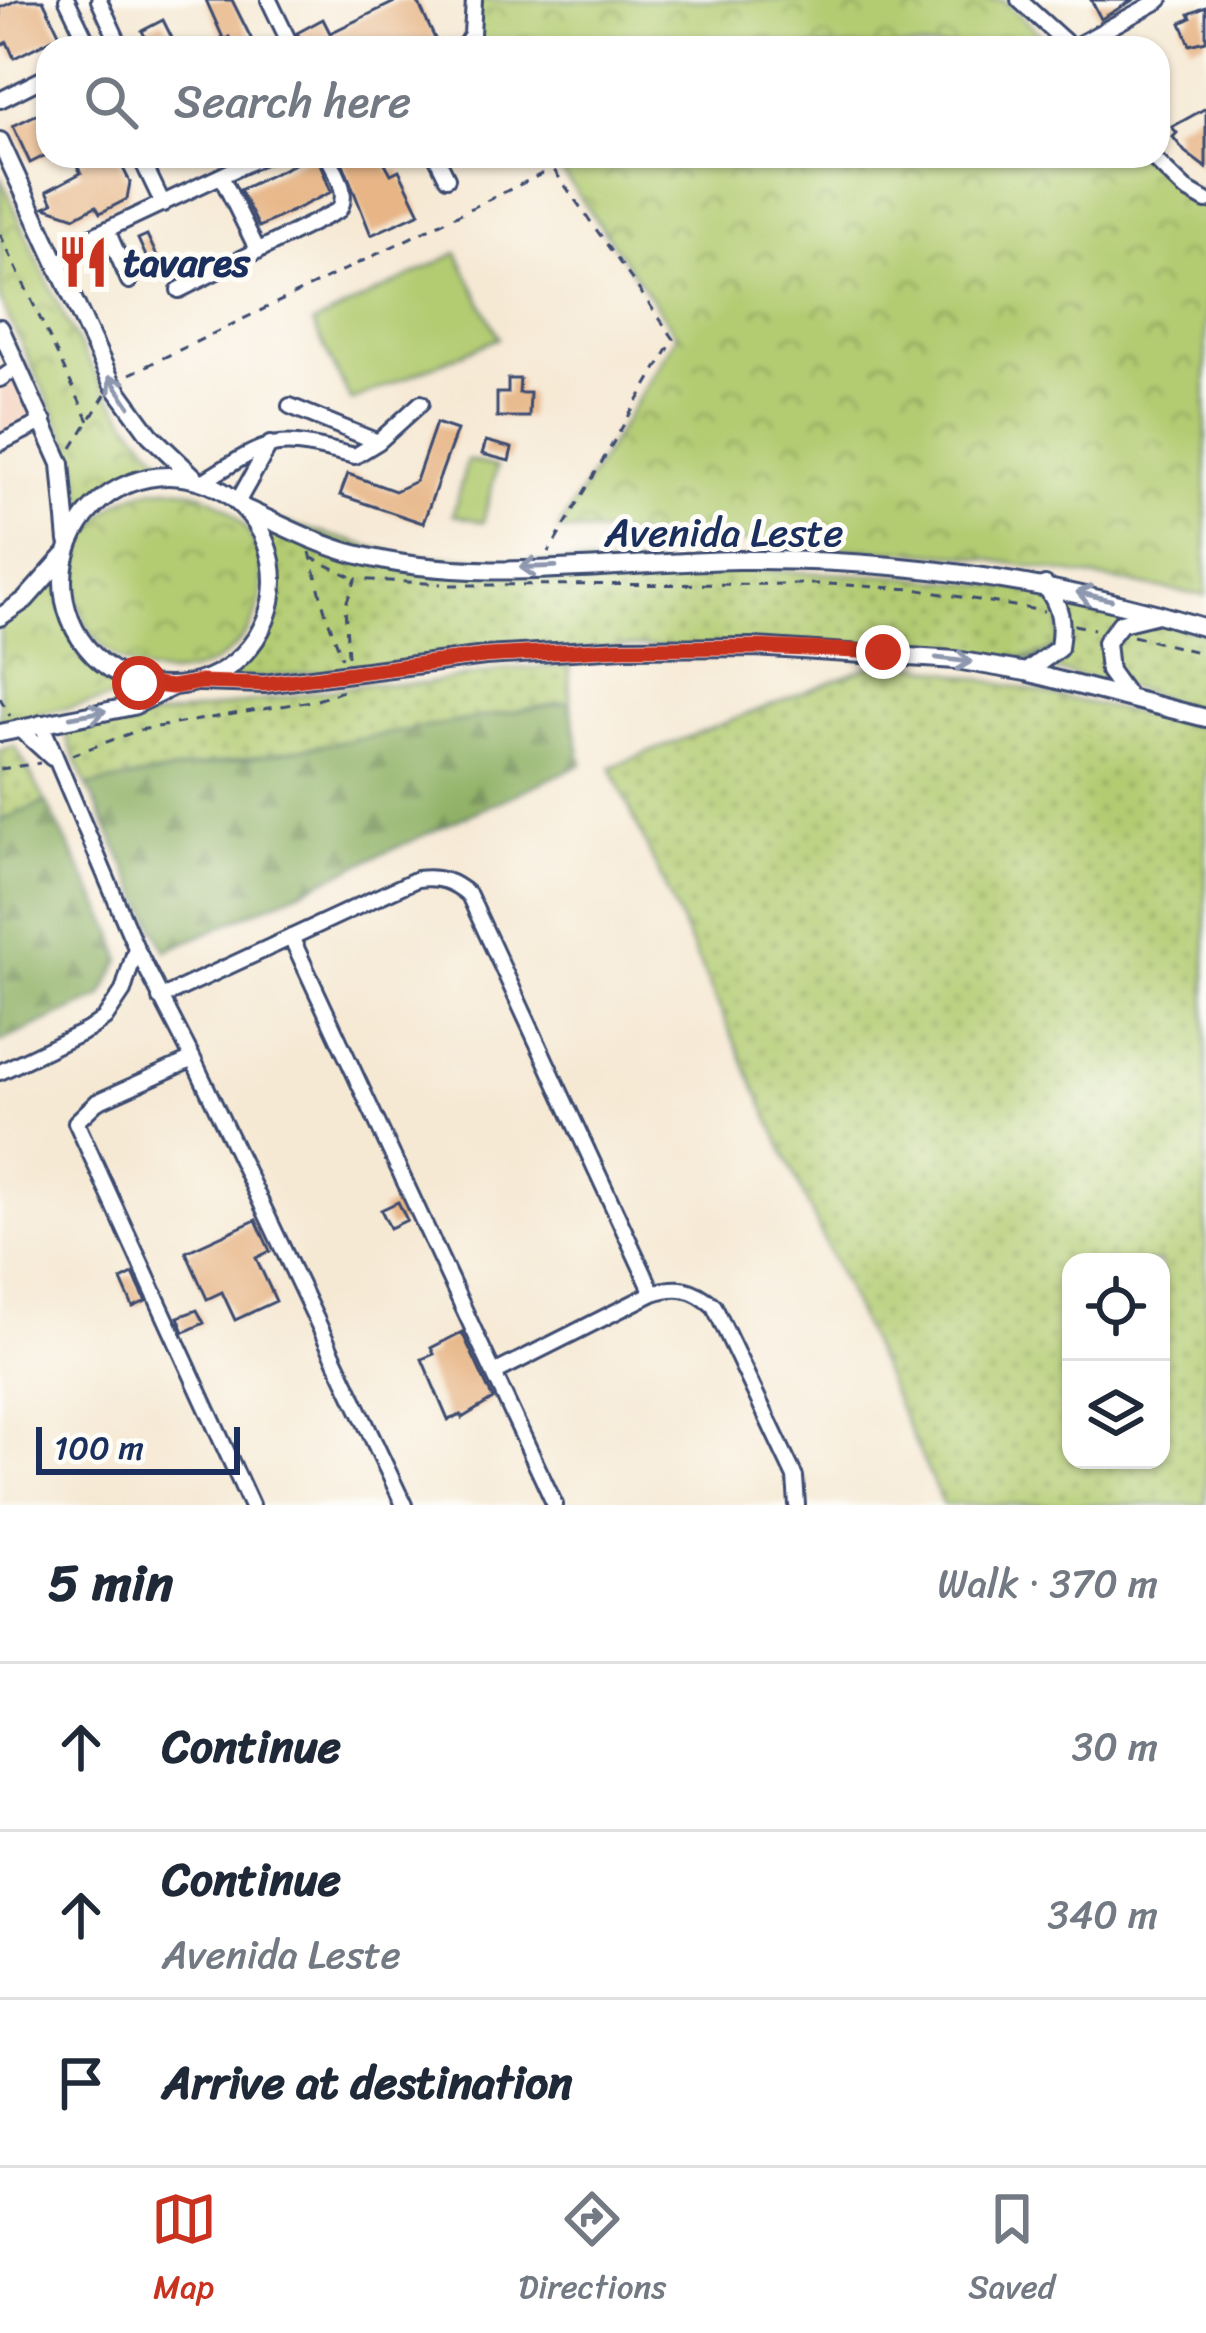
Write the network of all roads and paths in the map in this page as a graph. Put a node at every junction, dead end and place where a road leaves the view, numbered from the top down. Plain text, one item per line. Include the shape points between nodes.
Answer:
1 (67, 0) edge
2 (99, 0) edge
3 (269, 0) edge
4 (474, 0) edge
5 (1019, 0) edge
6 (1160, 0) edge
7 (84, 36) edge
8 (116, 36) edge
9 (286, 36) edge
10 (471, 36) edge
11 (1059, 36) edge
12 (1094, 36) edge
13 (36, 82) edge
14 (0, 100) edge
15 (0, 141) edge
16 (146, 168) edge
17 (231, 168) edge
18 (334, 168) edge
19 (442, 168) edge
20 (1163, 168) edge
21 (552, 169) joint
22 (220, 176) junction
23 (447, 178) dead end
24 (1206, 201) edge
25 (163, 204) junction
26 (107, 230) junction
27 (0, 234) edge
28 (82, 241) junction
29 (43, 242) junction
30 (258, 251) junction
31 (57, 269) junction
32 (129, 281) dead end
33 (178, 290) dead end
34 (0, 328) edge
35 (18, 367) junction
36 (130, 374) dead end
37 (0, 380) edge
38 (112, 383) junction
39 (422, 403) dead end
40 (290, 406) dead end
41 (44, 421) junction
42 (89, 421) junction
43 (378, 442) junction
44 (0, 443) edge
45 (270, 444) junction
46 (62, 464) junction
47 (200, 480) junction
48 (242, 505) junction
49 (311, 549) dead end
50 (66, 550) junction
51 (310, 557) junction
52 (540, 568) junction
53 (356, 579) junction
54 (1045, 585) junction
55 (1161, 614) junction
56 (0, 617) edge
57 (1063, 623) junction
58 (1206, 628) edge
59 (1110, 632) junction
60 (1206, 654) edge
61 (1026, 672) junction
62 (348, 681) dead end
63 (200, 682) junction
64 (172, 687) junction
65 (1127, 696) junction
66 (0, 698) edge
67 (1206, 718) edge
68 (15, 722) junction
69 (40, 723) junction
70 (0, 734) edge
71 (56, 761) junction
72 (0, 769) edge
73 (291, 937) junction
74 (136, 948) junction
75 (160, 998) junction
76 (193, 1059) junction
77 (0, 1072) edge
78 (653, 1293) junction
79 (494, 1373) junction
80 (251, 1505) edge
81 (404, 1505) edge
82 (555, 1505) edge
83 (796, 1505) edge

1 - 7 street
2 - 8 street
3 - 9 street
4 - 10 street
5 - 11 street
6 - 12 street
13 - 14 street
15 - 29 main road
16 - 25 street
17 - 22 street
18 - 30 street via 342,186 339,210
19 - 23 street
20 - 24 street
21 - 36 path
21 - 52 path via 674,339
22 - 25 street
22 - 30 street
25 - 26 street
26 - 28 street
26 - 32 street
27 - 42 path
28 - 29 street
28 - 31 street
29 - 31 main road
30 - 33 street
31 - 38 main road
34 - 35 main road
35 - 37 street
35 - 41 main road
38 - 42 path
47 -> 38 main road via 150,435
39 - 43 street
40 - 43 street
41 - 44 street
41 - 46 main road
42 - 46 path
43 - 45 street via 356,456 292,441
45 - 47 street
45 - 48 street
46 - 50 main road
47 - 48 main road
47 - 50 main road via 133,481 82,518
52 -> 48 main road, Avenida Leste via 352,554
48 - 63 main road via 268,548 274,593 250,648
49 - 51 path
50 - 56 main road
50 - 64 main road via 68,620 85,648 139,683
51 - 53 path
51 - 53 path via 345,660 345,606
52 - 54 main road, Avenida Leste via 820,562
53 - 57 path via 892,588 1045,610
55 -> 54 main road, Avenida Leste
54 - 57 main road
55 - 58 main road, Avenida Leste
55 - 59 main road
57 - 59 path
57 - 61 main road via 1059,648
59 - 60 path
59 - 65 main road via 1108,670
63 -> 61 main road via 264,684 485,656 645,648 883,652
61 - 65 main road
62 - 71 path via 345,693 139,730
63 - 64 main road
69 -> 64 main road via 134,706
65 - 67 main road
66 - 68 path
68 - 69 main road
68 - 70 main road
68 - 71 street
69 - 71 street
71 - 72 path
71 - 74 street
73 - 75 street
73 - 78 street via 417,879 445,879 469,895
73 - 79 street
74 - 75 street
74 - 77 street via 105,1018
75 - 76 street
76 - 80 street via 97,1102 76,1127
76 - 81 street
78 - 79 street
78 - 83 street via 687,1289 714,1306 795,1477
79 - 82 street

